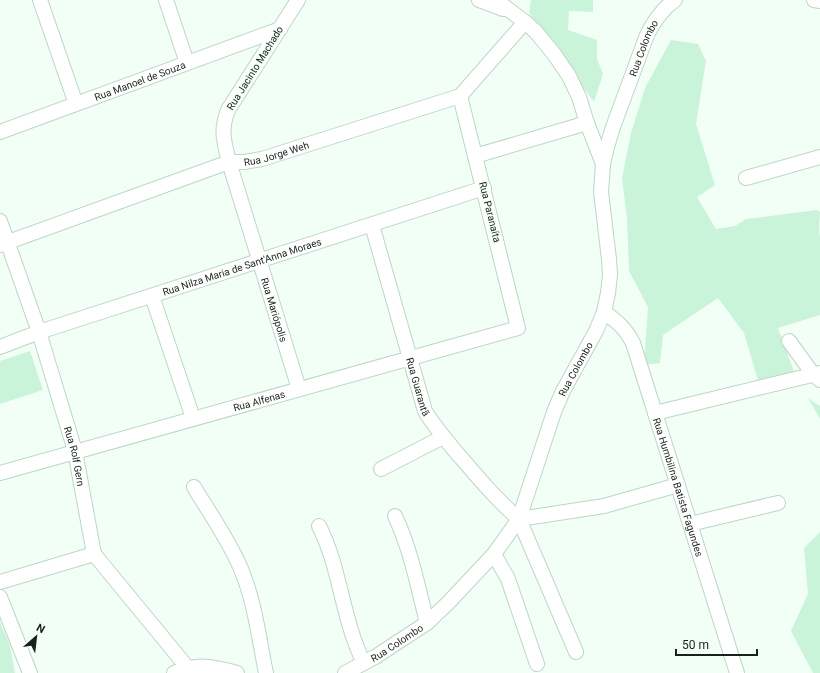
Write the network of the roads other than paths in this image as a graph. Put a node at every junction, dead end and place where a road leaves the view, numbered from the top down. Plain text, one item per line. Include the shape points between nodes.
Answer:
1 (40, 0) edge
2 (166, 0) edge
3 (298, 0) edge
4 (480, 0) edge
5 (496, 0) edge
6 (675, 0) edge
7 (814, 0) edge
8 (820, 1) edge
9 (512, 13) junction
10 (525, 22) junction
11 (280, 29) junction
12 (187, 63) junction
13 (460, 96) junction
14 (76, 104) junction
15 (587, 123) junction
16 (0, 132) edge
17 (475, 156) junction
18 (820, 157) edge
19 (228, 162) junction
20 (603, 164) junction
21 (746, 178) dead end
22 (484, 188) junction
23 (0, 221) edge
24 (372, 225) junction
25 (4, 244) edge
26 (260, 261) junction
27 (152, 296) junction
28 (604, 312) junction
29 (518, 328) joint
30 (39, 332) junction
31 (789, 341) dead end
32 (0, 347) edge
33 (409, 358) junction
34 (818, 376) edge
35 (300, 389) junction
36 (655, 413) junction
37 (193, 418) junction
38 (443, 437) junction
39 (75, 451) junction
40 (381, 469) dead end
41 (0, 473) edge
42 (678, 485) junction
43 (194, 487) dead end
44 (778, 503) dead end
45 (395, 516) dead end
46 (519, 519) junction
47 (690, 524) junction
48 (319, 526) dead end
49 (94, 554) junction
50 (494, 554) junction
51 (0, 582) edge
52 (0, 597) edge
53 (427, 623) junction
54 (576, 652) dead end
55 (364, 663) junction
56 (537, 664) dead end
57 (181, 670) edge
58 (30, 673) edge
59 (237, 673) edge
60 (266, 673) edge
61 (345, 673) edge
62 (737, 673) edge

1 - 14 street
2 - 12 street
3 - 11 street, Rua Jacinto Machado
4 - 9 street
5 - 9 street
6 - 20 street, Rua Colombo via 662,10 647,35 613,127
7 - 8 street
9 - 10 street
10 - 13 street
10 - 15 street via 554,54 568,76 579,97
11 - 12 street, Rua Manoel de Souza
11 - 19 street, Rua Jacinto Machado via 228,110 223,122 222,133
12 - 14 street, Rua Manoel de Souza
13 - 17 street, Rua Paranaíta
13 - 19 street, Rua Jorge Weh via 262,158
14 - 16 street, Rua Manoel de Souza
15 - 17 street
15 - 20 street
17 - 22 street, Rua Paranaíta
18 - 21 street
19 - 25 street, Rua Jorge Weh
19 - 26 street, Rua Mariópolis
20 - 28 street, Rua Colombo via 601,192 610,275
22 - 24 street, Rua Nilza Maria de Sant'Anna Moraes
22 - 29 street, Rua Paranaíta
23 - 25 street, Rua Rolf Gern
24 - 26 street, Rua Nilza Maria de Sant'Anna Moraes
24 - 33 street, Rua Guarantã
25 - 30 street, Rua Rolf Gern
26 - 27 street, Rua Nilza Maria de Sant'Anna Moraes
26 - 35 street, Rua Mariópolis
27 - 30 street, Rua Nilza Maria de Sant'Anna Moraes
27 - 37 street
28 - 36 street, Rua Humbilina Batista Fagundes via 618,322 630,337
28 - 46 street, Rua Colombo via 554,412
29 - 33 street, Rua Alfenas
30 - 32 street, Rua Nilza Maria de Sant'Anna Moraes
30 - 39 street, Rua Rolf Gern
31 - 34 street
33 - 35 street, Rua Alfenas
33 - 38 street, Rua Guarantã via 425,411
34 - 36 street
35 - 37 street, Rua Alfenas
36 - 42 street, Rua Humbilina Batista Fagundes
37 - 39 street, Rua Alfenas
38 - 40 street
38 - 46 street, Rua Guarantã via 490,491
39 - 41 street, Rua Alfenas
39 - 49 street, Rua Rolf Gern
42 - 46 street via 604,506
42 - 47 street, Rua Humbilina Batista Fagundes
43 - 60 street via 241,569 248,589
44 - 47 street
45 - 53 street via 404,534
46 - 50 street, Rua Colombo
46 - 54 street
47 - 62 street, Rua Humbilina Batista Fagundes
48 - 55 street via 328,544 355,642
49 - 51 street
49 - 57 street, Rua Rolf Gern
50 - 53 street, Rua Colombo
50 - 56 street via 508,579
52 - 58 street
53 - 55 street, Rua Colombo
55 - 61 street, Rua Colombo
57 - 59 street via 206,666

